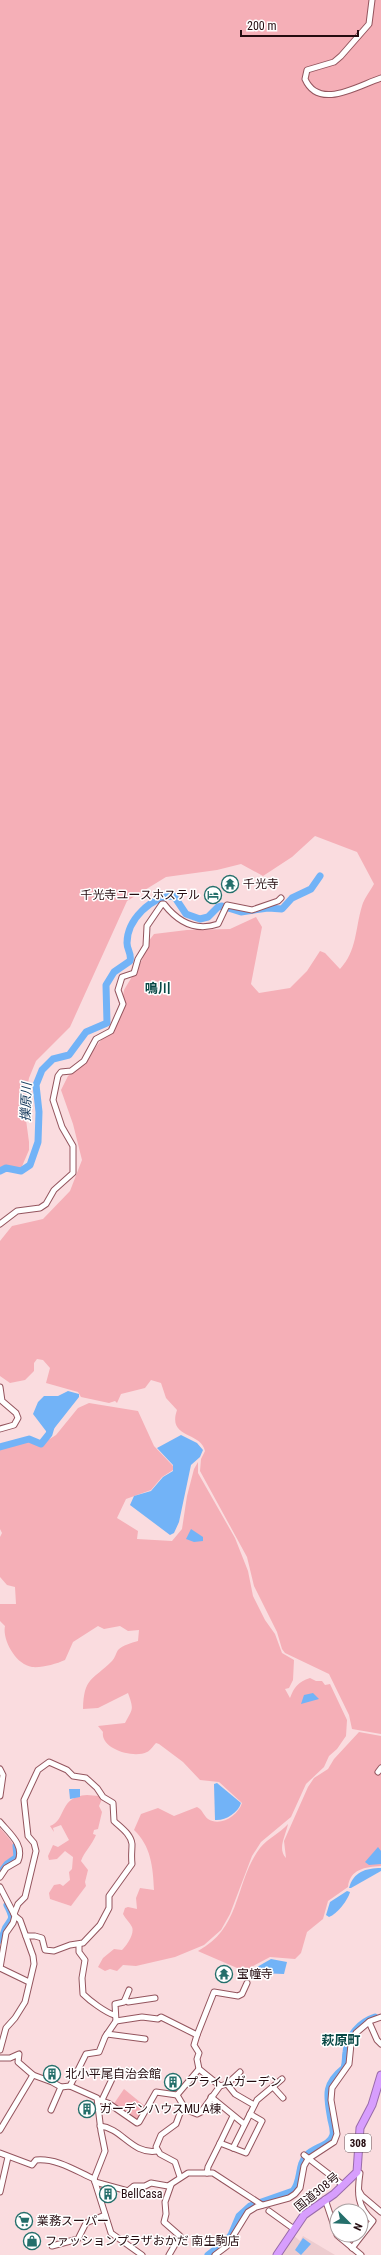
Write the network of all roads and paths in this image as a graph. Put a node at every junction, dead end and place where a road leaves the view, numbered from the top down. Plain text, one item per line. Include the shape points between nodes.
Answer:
1 (372, 0) edge
2 (381, 78) edge
3 (281, 898) dead end
4 (0, 1224) edge
5 (0, 1387) edge
6 (0, 1429) edge
7 (0, 1769) edge
8 (0, 1796) edge
9 (0, 1822) edge
10 (0, 1877) edge
11 (0, 1887) edge
12 (15, 1915) junction
13 (26, 1936) junction
14 (80, 1945) junction
15 (0, 1968) edge
16 (30, 1982) junction
17 (247, 1983) dead end
18 (130, 1990) dead end
19 (155, 1998) dead end
20 (125, 2000) junction
21 (114, 2015) junction
22 (381, 2017) edge
23 (368, 2020) junction
24 (116, 2021) junction
25 (107, 2034) junction
26 (197, 2035) junction
27 (145, 2037) dead end
28 (381, 2044) edge
29 (0, 2050) edge
30 (0, 2058) edge
31 (199, 2069) junction
32 (240, 2072) dead end
33 (33, 2075) junction
34 (381, 2075) edge
35 (112, 2079) dead end
36 (282, 2079) dead end
37 (227, 2084) junction
38 (70, 2086) junction
39 (220, 2086) junction
40 (61, 2087) junction
41 (272, 2087) junction
42 (177, 2096) junction
43 (212, 2097) junction
44 (283, 2098) dead end
45 (100, 2100) junction
46 (254, 2105) junction
47 (182, 2108) junction
48 (51, 2110) dead end
49 (250, 2114) junction
50 (233, 2116) junction
51 (244, 2124) junction
52 (100, 2126) junction
53 (0, 2130) edge
54 (220, 2143) junction
55 (233, 2148) junction
56 (157, 2150) junction
57 (0, 2154) edge
58 (8, 2157) junction
59 (306, 2158) junction
60 (357, 2172) junction
61 (207, 2173) junction
62 (2, 2176) edge
63 (180, 2177) junction
64 (94, 2181) junction
65 (171, 2185) junction
66 (343, 2185) junction
67 (358, 2185) junction
68 (0, 2192) edge
69 (325, 2199) junction
70 (262, 2205) junction
71 (269, 2211) dead end
72 (381, 2212) edge
73 (105, 2215) junction
74 (294, 2229) junction
75 (52, 2246) dead end
76 (352, 2248) junction
77 (142, 2255) edge
78 (169, 2255) edge
79 (215, 2255) edge
80 (277, 2255) edge
81 (360, 2255) edge

1 - 2 street via 368,24 354,42 334,62 307,70 305,79 313,90 330,95
3 - 4 street via 252,910 227,905 218,924 203,928 177,919 162,904 147,926 146,946 138,958 135,971 122,978 118,990 123,1004 112,1029 96,1039 84,1061 71,1071 61,1072 58,1076 54,1100 62,1127 73,1146 73,1173 54,1190 46,1204 40,1208 17,1212
5 - 6 street via 2,1402 16,1413 18,1418 14,1425
7 - 8 street via 3,1775
9 - 10 street via 15,1838 20,1853 18,1861 6,1868
11 - 12 street
12 - 13 street via 20,1920
12 - 14 street via 18,1904 26,1897 36,1852 34,1843 28,1836 24,1800 38,1770 49,1762 67,1770 73,1776 86,1778 103,1797 112,1801 115,1806 114,1821 132,1842 132,1864 109,1896 109,1908 97,1930
12 - 15 street via 6,1933
13 - 14 street via 42,1938 45,1950
13 - 16 street via 34,1960
14 - 21 street via 79,1952 85,1960 83,1994 103,2010
15 - 16 street
16 - 29 street via 25,2002 6,2028
17 - 26 street via 242,1994 238,1996 214,1992
18 - 20 street
19 - 20 street via 128,2002
20 - 21 street via 115,2004
21 - 24 street
22 - 23 street
23 - 28 street
23 - 59 street via 353,2039 349,2064 332,2088 330,2100 336,2125 335,2138 330,2146
24 - 25 street
24 - 26 street via 142,2016 158,2019 161,2017
25 - 27 street
25 - 38 street via 99,2052 86,2054
26 - 31 street via 194,2045 198,2053
30 - 33 street via 10,2058 19,2054 18,2062
31 - 39 street
31 - 42 street
32 - 37 street
33 - 40 street
33 - 53 street
34 - 60 highway, 国道308号 / 308 via 372,2104 360,2128
35 - 45 street
36 - 41 street
37 - 39 street
37 - 46 street via 235,2094
38 - 40 street
38 - 45 street
39 - 43 street
40 - 48 street
41 - 44 street
41 - 46 street
42 - 45 street via 156,2092 136,2123
42 - 47 street via 183,2101
43 - 47 street via 197,2114
43 - 50 street
45 - 52 street
46 - 49 street
47 - 56 street via 176,2124 158,2138
49 - 51 street
49 - 55 street via 262,2121 246,2153
50 - 51 street
50 - 54 street
51 - 55 street
52 - 56 street via 110,2127 118,2136 139,2149
52 - 64 street via 106,2151
54 - 55 street
54 - 61 street
56 - 63 street via 175,2162
57 - 58 street
58 - 62 street
58 - 64 street via 32,2165 41,2159 61,2163
59 - 66 street
59 - 70 street via 300,2188 295,2194
60 - 66 highway, 国道308号
60 - 67 street via 360,2173
61 - 63 street via 188,2173
61 - 70 street via 213,2173
62 - 68 street
63 - 65 street
64 - 65 street via 128,2191 134,2186 151,2183
64 - 73 street
65 - 78 street via 164,2222 180,2236
66 - 69 highway, 国道308号
67 - 72 street via 362,2196
67 - 76 street via 358,2200 365,2213 373,2220
69 - 74 highway, 国道308号 via 304,2215
69 - 76 street via 337,2235
70 - 79 street via 248,2212 228,2246
71 - 74 street
73 - 75 street via 86,2223 78,2239
73 - 77 street via 111,2233
74 - 80 highway, 国道308号
76 - 81 street

